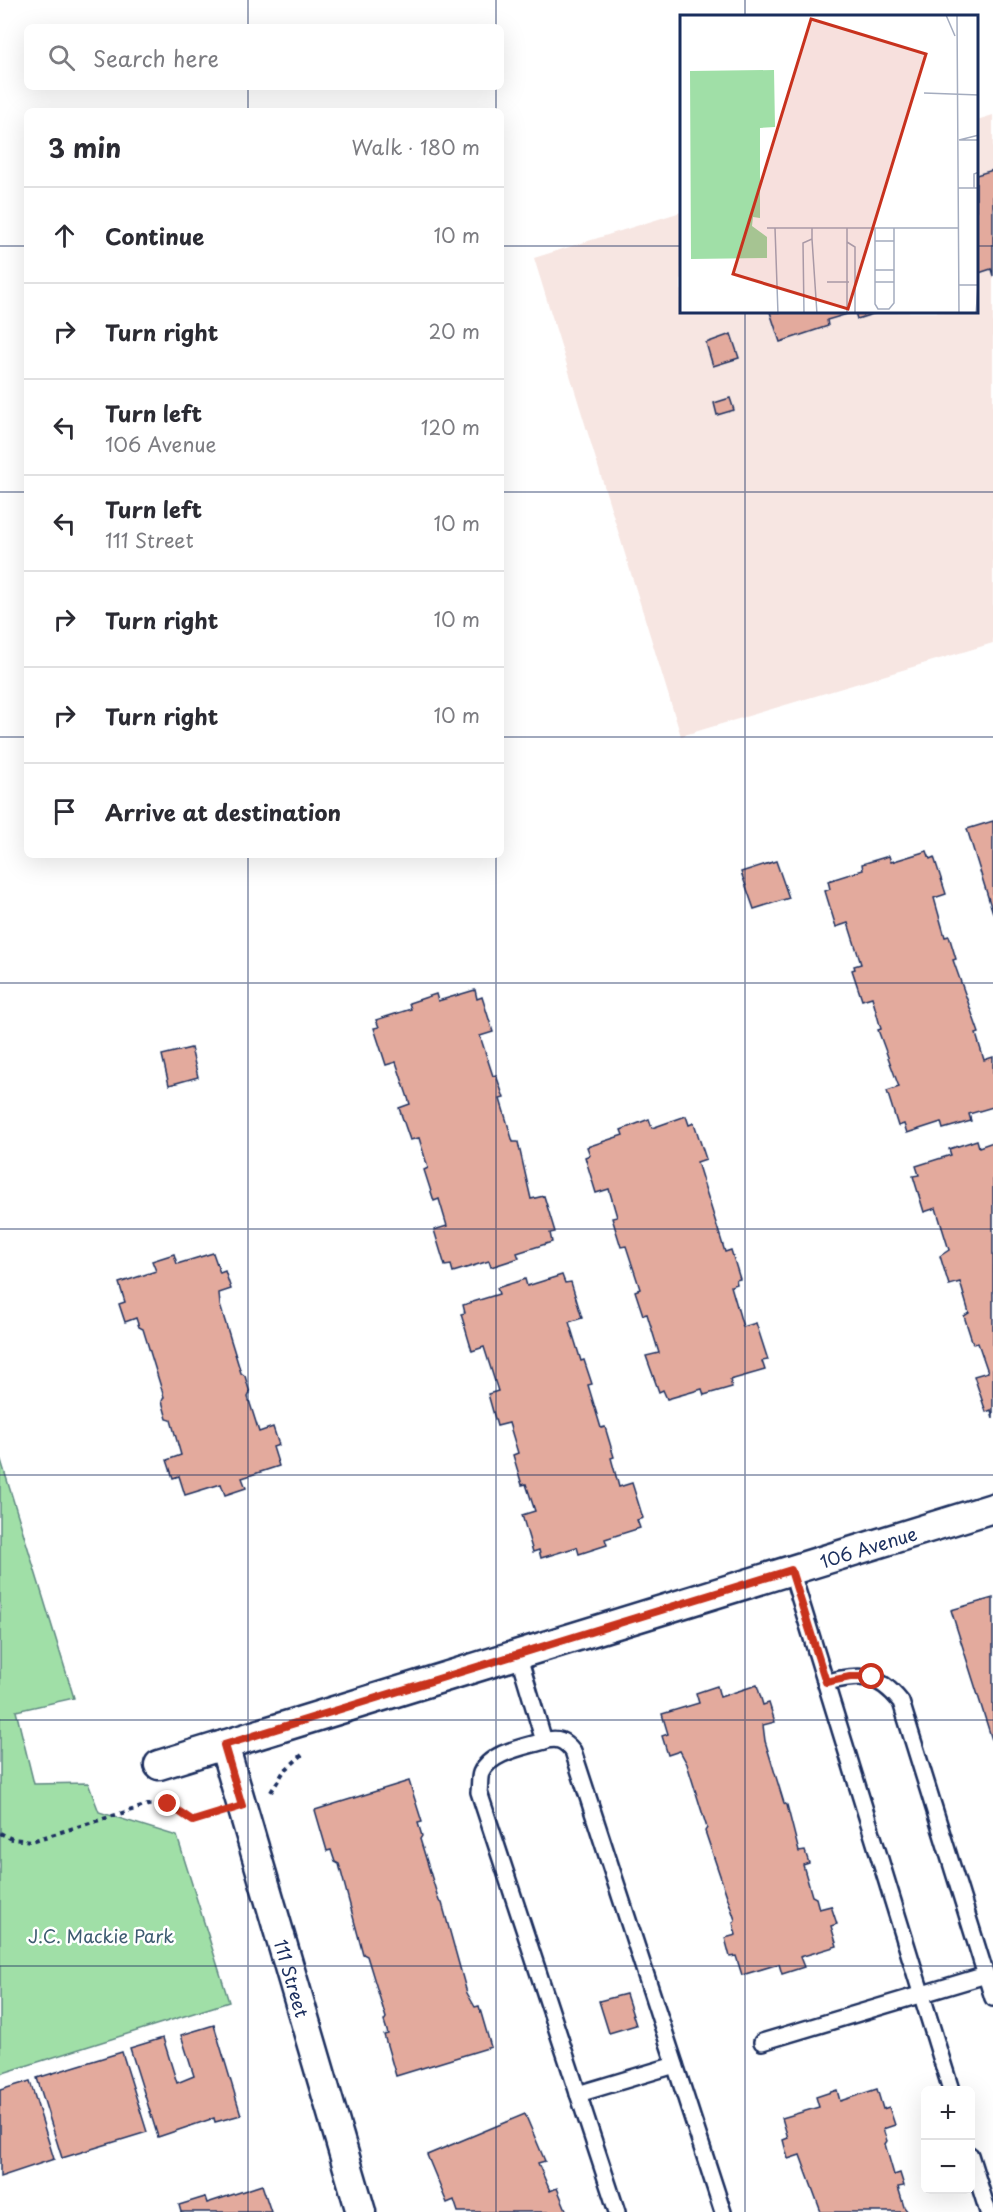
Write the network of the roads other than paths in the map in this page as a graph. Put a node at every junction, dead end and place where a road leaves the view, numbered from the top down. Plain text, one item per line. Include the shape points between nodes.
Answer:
1 (993, 1508) edge
2 (791, 1570) junction
3 (518, 1654) junction
4 (826, 1682) junction
5 (544, 1741) junction
6 (224, 1745) junction
7 (159, 1765) dead end
8 (986, 1975) junction
9 (922, 1994) junction
10 (993, 1998) edge
11 (762, 2042) dead end
12 (675, 2065) junction
13 (950, 2086) edge
14 (578, 2094) junction
15 (975, 2171) edge
16 (361, 2212) edge
17 (616, 2212) edge
18 (723, 2212) edge
19 (988, 2212) edge

1 - 2 street, 106 Avenue
2 - 3 street, 106 Avenue
2 - 4 lane
3 - 5 lane
3 - 6 street, 106 Avenue
4 - 8 lane via 872,1677 888,1686 901,1702
4 - 9 lane
5 - 12 lane via 555,1738 566,1742 573,1751
5 - 14 lane via 490,1762 481,1773 479,1792
6 - 7 street, 106 Avenue
6 - 16 street, 111 Street
8 - 9 lane
8 - 10 lane
9 - 11 lane
9 - 13 lane
12 - 14 lane
12 - 18 lane
14 - 17 lane
15 - 19 lane

